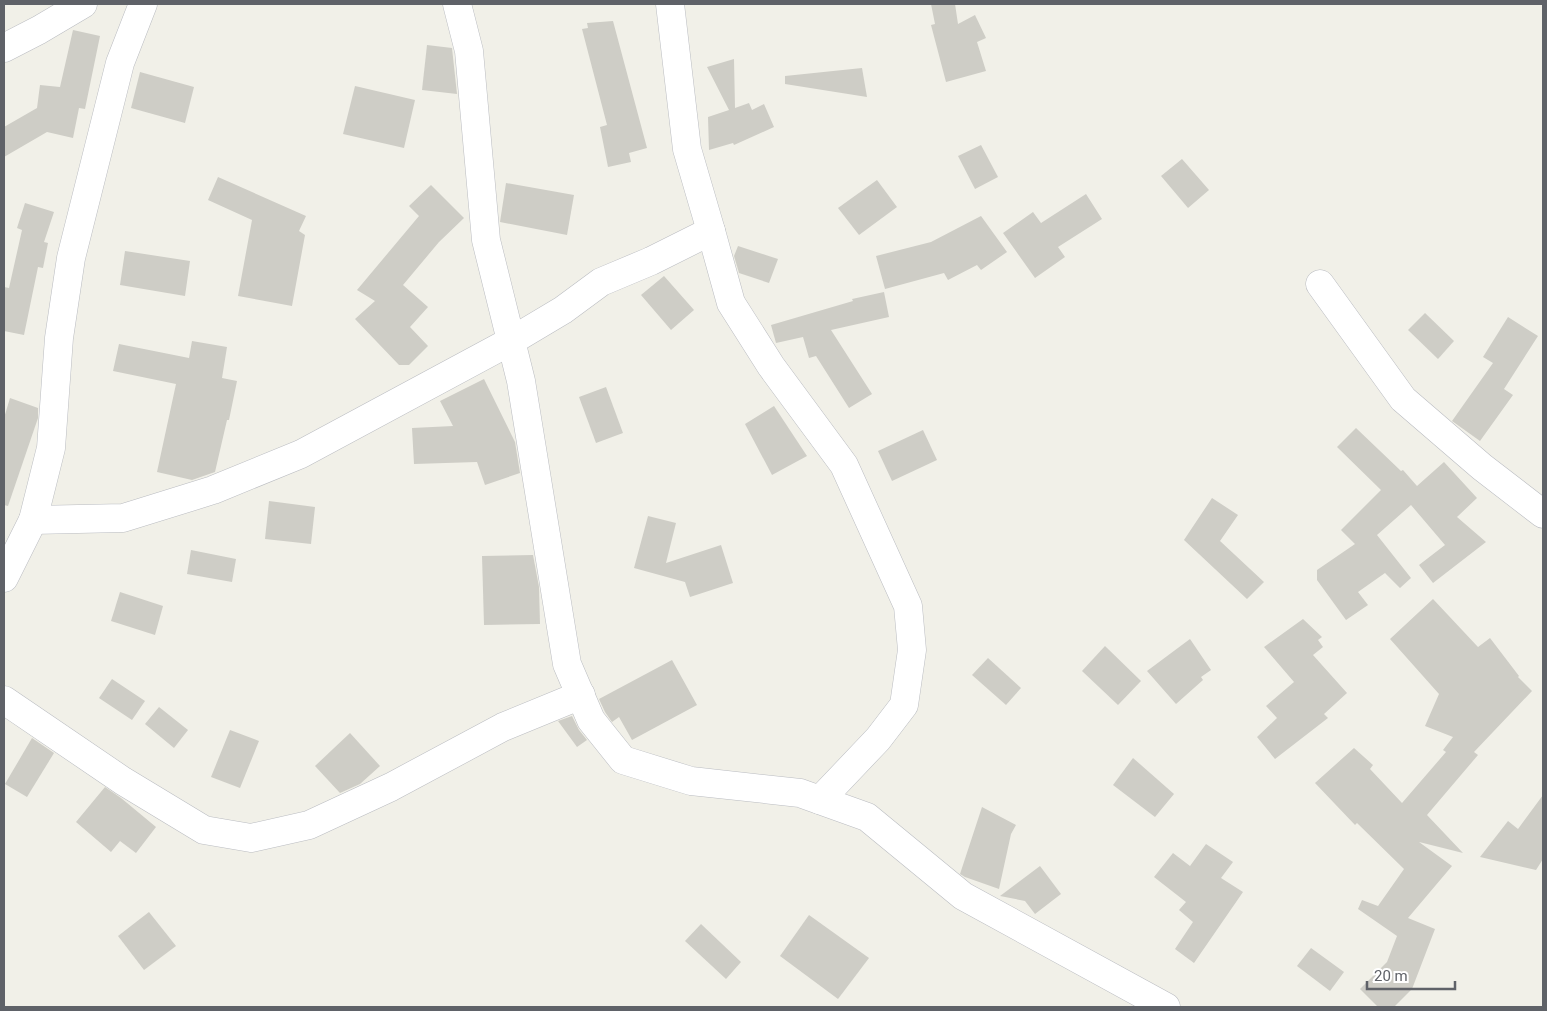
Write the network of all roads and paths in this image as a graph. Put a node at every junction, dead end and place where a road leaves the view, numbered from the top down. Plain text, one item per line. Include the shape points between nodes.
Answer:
1 (83, 4) edge
2 (142, 4) edge
3 (457, 4) edge
4 (670, 4) edge
5 (4, 48) edge
6 (711, 231) junction
7 (1320, 284) dead end
8 (512, 341) junction
9 (1543, 514) edge
10 (33, 520) junction
11 (4, 578) edge
12 (581, 695) junction
13 (4, 700) edge
14 (820, 800) junction
15 (1166, 1007) edge

1 - 5 street
2 - 10 street via 120,63 71,258 59,338 51,448
3 - 8 street via 469,51 486,240
4 - 6 street via 687,149
6 - 8 street via 601,282
6 - 14 street via 731,303 771,366 844,465 908,606 912,650 904,705 878,739
7 - 9 street via 1403,399
8 - 10 street via 301,454 213,490 122,518
8 - 12 street via 567,664
10 - 11 street
12 - 13 street via 503,727 390,787 308,825 251,838 204,830 123,781
12 - 14 street via 591,720 623,760 691,781 800,793
14 - 15 street via 867,817 963,896

